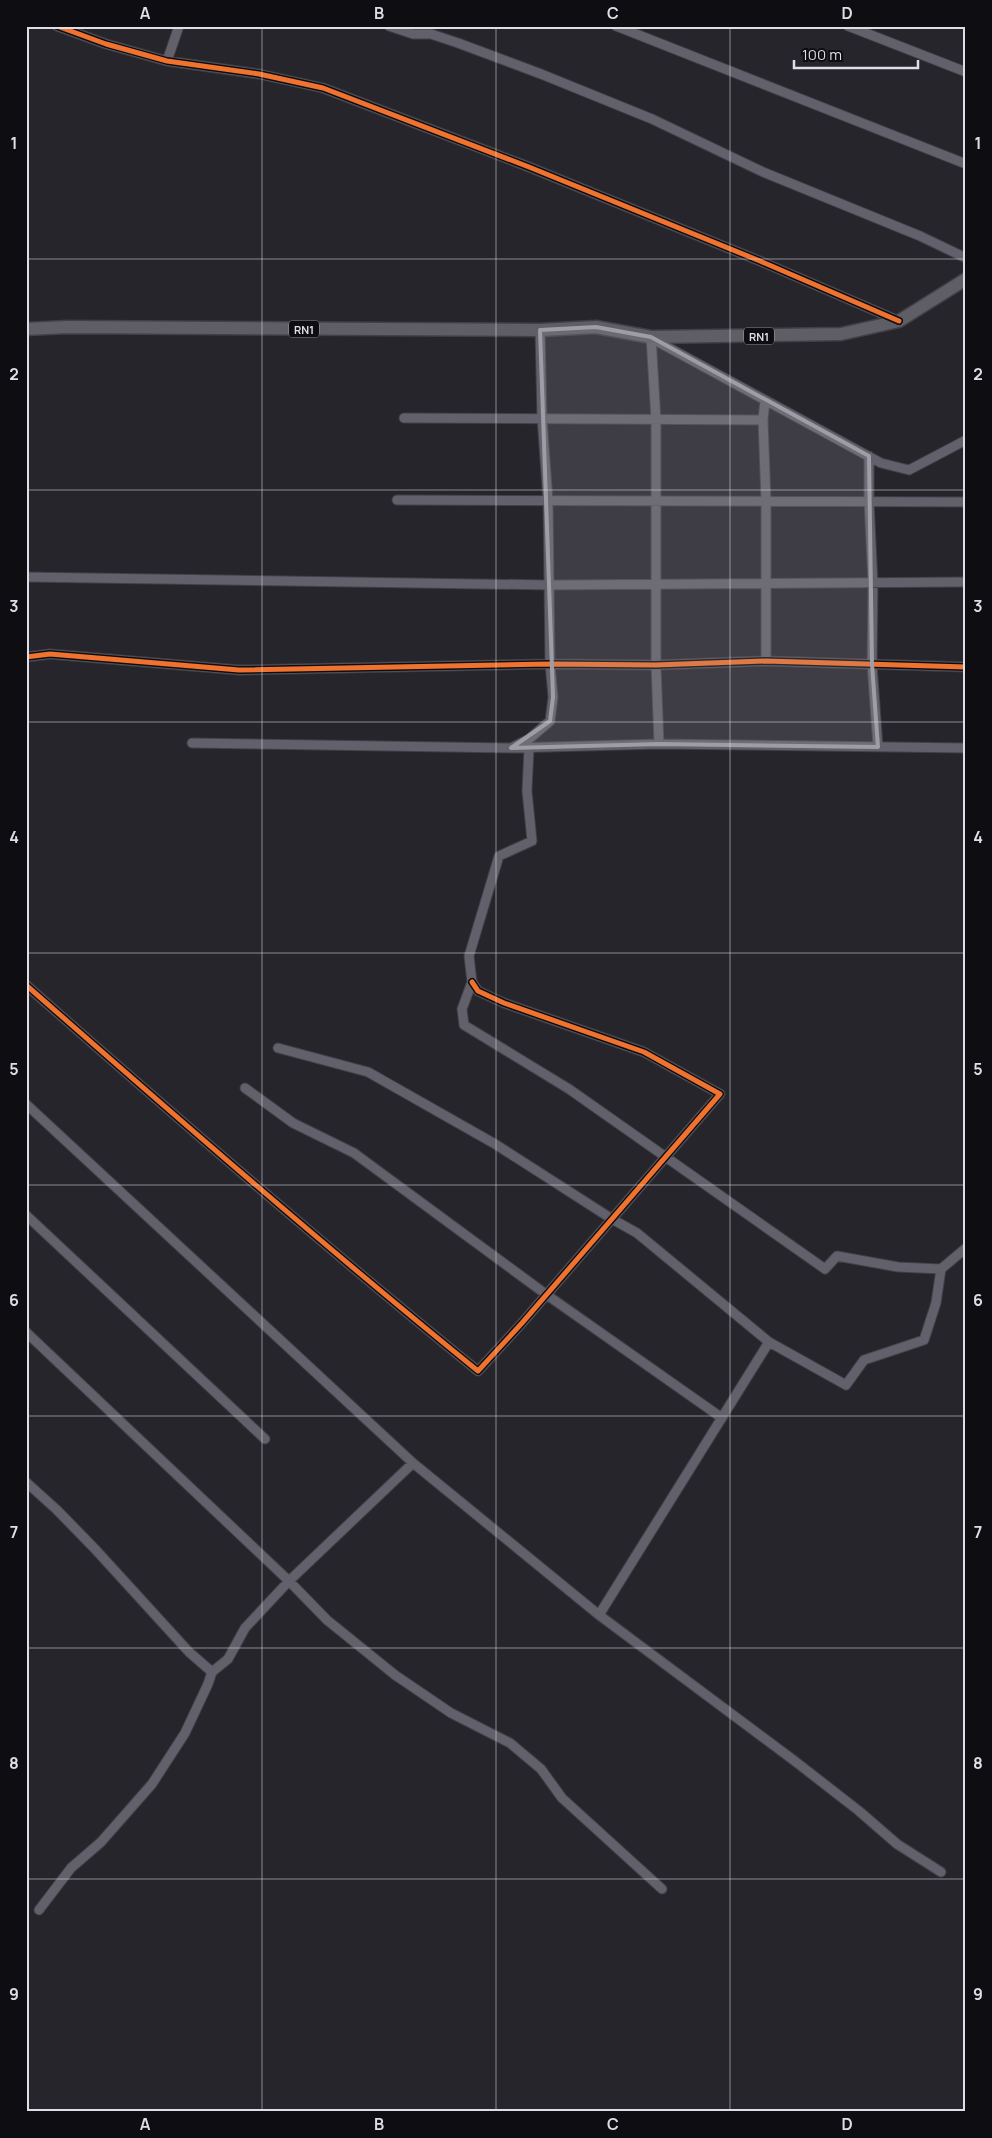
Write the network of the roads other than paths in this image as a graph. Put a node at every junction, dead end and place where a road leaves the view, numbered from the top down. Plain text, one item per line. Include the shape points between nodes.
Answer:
1 (57, 26) edge
2 (179, 26) edge
3 (389, 26) edge
4 (616, 26) edge
5 (848, 26) edge
6 (167, 61) junction
7 (966, 72) edge
8 (964, 160) edge
9 (966, 258) edge
10 (966, 279) edge
11 (898, 321) junction
12 (26, 329) edge
13 (540, 330) junction
14 (651, 338) junction
15 (765, 400) junction
16 (404, 418) dead end
17 (542, 418) junction
18 (656, 420) junction
19 (763, 420) junction
20 (964, 444) edge
21 (869, 456) junction
22 (397, 500) dead end
23 (548, 500) junction
24 (869, 501) junction
25 (657, 502) junction
26 (766, 502) junction
27 (966, 502) edge
28 (26, 578) edge
29 (766, 582) junction
30 (966, 582) edge
31 (549, 584) junction
32 (656, 584) junction
33 (873, 584) junction
34 (26, 657) edge
35 (766, 661) junction
36 (550, 664) junction
37 (656, 664) junction
38 (872, 664) junction
39 (966, 667) edge
40 (192, 743) dead end
41 (659, 744) junction
42 (878, 747) junction
43 (511, 748) junction
44 (530, 748) junction
45 (966, 748) edge
46 (472, 982) junction
47 (26, 985) edge
48 (278, 1048) dead end
49 (246, 1088) dead end
50 (26, 1104) edge
51 (667, 1156) junction
52 (26, 1215) edge
53 (612, 1219) junction
54 (966, 1248) edge
55 (941, 1269) junction
56 (547, 1295) junction
57 (26, 1332) edge
58 (770, 1342) junction
59 (722, 1418) junction
60 (265, 1439) dead end
61 (413, 1463) junction
62 (26, 1482) edge
63 (289, 1582) junction
64 (599, 1615) junction
65 (212, 1672) junction
66 (941, 1872) dead end
67 (662, 1889) dead end
68 (39, 1910) dead end

1 - 6 street
2 - 6 street
3 - 9 street via 414,34 431,34 558,81 652,119 763,172
4 - 8 street
5 - 7 street
6 - 11 street via 259,74 322,88 529,167
10 - 11 highway, RN1
11 - 14 highway, RN1 via 841,334
12 - 13 highway, RN1
13 - 14 highway, RN1 via 596,327
13 - 17 street
14 - 15 street
14 - 18 street
15 - 19 street
15 - 21 street
16 - 17 street
17 - 18 street
17 - 23 street
18 - 19 street
18 - 25 street
19 - 26 street
20 - 21 street via 909,470 881,463
21 - 24 street
22 - 23 street
23 - 25 street
23 - 31 street
24 - 26 street
24 - 27 street
24 - 33 street
25 - 26 street
25 - 32 street
26 - 29 street
28 - 31 street
29 - 32 street
29 - 33 street
29 - 35 street
30 - 33 street
31 - 32 street
31 - 36 street
32 - 37 street
33 - 38 street
34 - 36 street via 50,654 239,670
35 - 37 street
35 - 38 street
36 - 37 street
36 - 43 street via 553,697 550,721 529,739
37 - 41 street
38 - 39 street
38 - 42 street
40 - 43 street
41 - 42 street
41 - 44 street
42 - 45 street
43 - 44 street
44 - 46 street via 527,791 532,842 499,856 469,956
46 - 51 street via 462,1009 464,1025 569,1089
46 - 51 street via 478,991 504,1004 644,1052 720,1094
47 - 56 street via 197,1136 478,1371
48 - 53 street via 368,1072 496,1144
49 - 56 street via 293,1123 354,1153
50 - 61 street
51 - 53 street
51 - 55 street via 825,1268 837,1256 898,1267
52 - 60 street
53 - 56 street
53 - 58 street via 637,1233
54 - 55 street
55 - 58 street via 936,1303 924,1340 864,1360 846,1385
56 - 59 street
57 - 63 street
58 - 59 street
59 - 64 street
61 - 63 street
61 - 64 street
62 - 65 street via 57,1510
63 - 65 street via 245,1628 228,1659
63 - 67 street via 327,1620 395,1675 451,1713 510,1743 541,1769 562,1798
64 - 66 street via 796,1762 897,1844
65 - 68 street via 185,1733 152,1784 101,1842 71,1868

